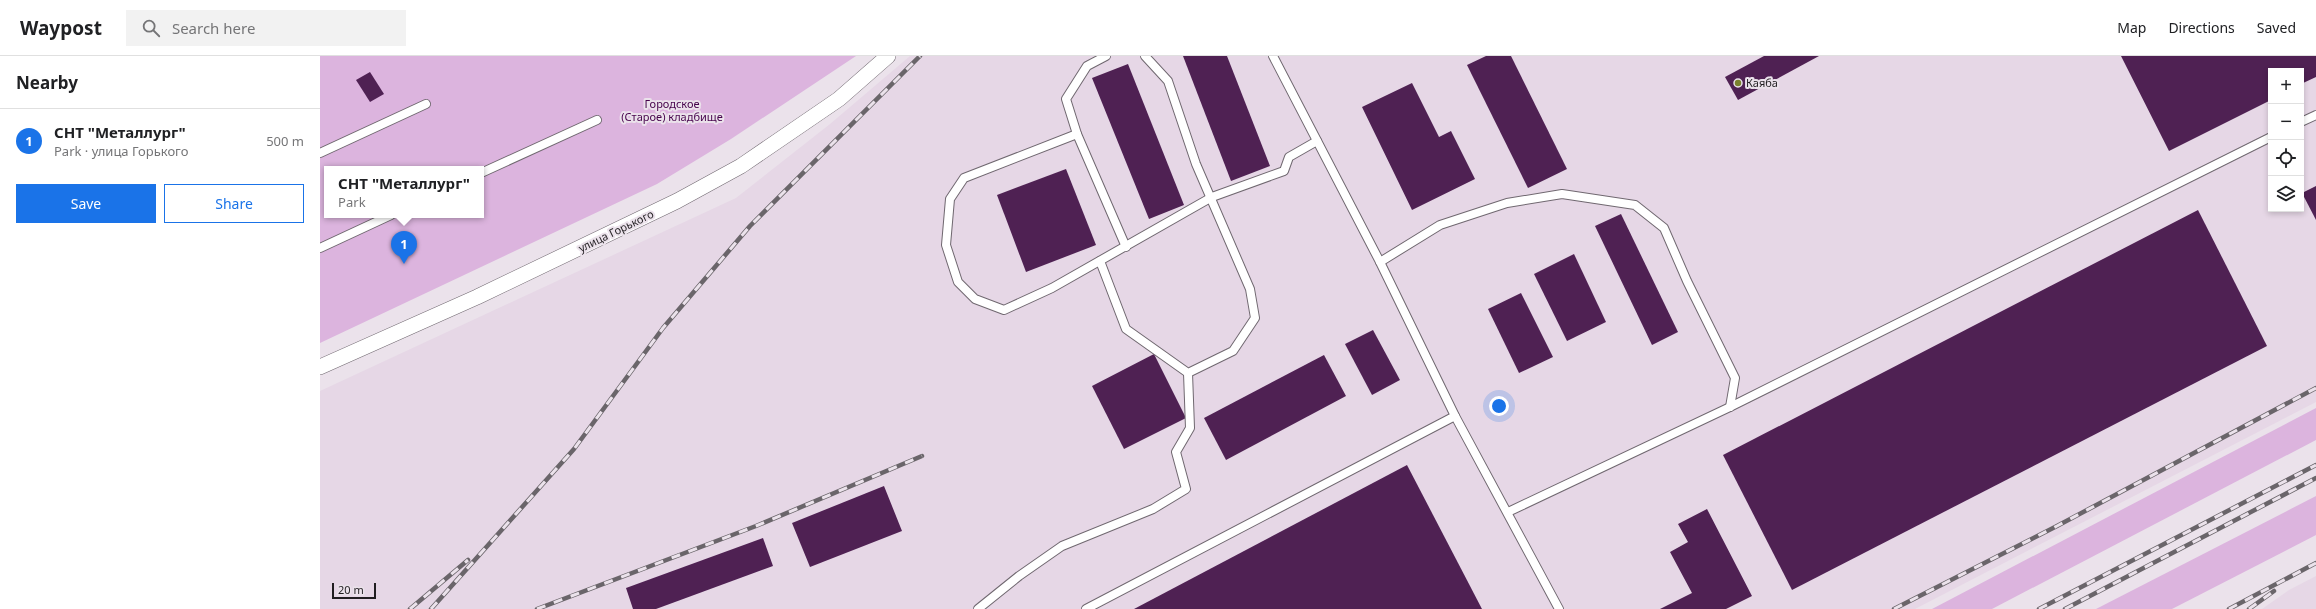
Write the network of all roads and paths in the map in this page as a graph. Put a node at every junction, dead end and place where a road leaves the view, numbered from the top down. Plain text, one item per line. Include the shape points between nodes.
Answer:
1 (888, 56) edge
2 (1106, 56) edge
3 (1145, 56) edge
4 (1273, 56) edge
5 (426, 104) dead end
6 (2316, 115) edge
7 (597, 120) dead end
8 (2304, 121) edge
9 (1077, 134) junction
10 (2268, 138) edge
11 (1317, 141) junction
12 (320, 153) edge
13 (484, 172) edge
14 (1212, 197) junction
15 (385, 218) edge
16 (1126, 247) junction
17 (320, 248) edge
18 (1100, 262) junction
19 (1380, 262) junction
20 (320, 367) edge
21 (1188, 373) junction
22 (1730, 407) junction
23 (1455, 416) junction
24 (1508, 512) junction
25 (978, 609) edge
26 (1086, 609) edge
27 (1559, 609) edge

1 - 20 street, улица Горького via 839,99 741,166 677,202 477,297
2 - 9 lane via 1087,66 1066,99
3 - 14 lane via 1168,81 1196,164
4 - 11 lane
5 - 12 lane
6 - 8 lane
7 - 13 lane
9 - 16 lane
9 - 18 lane via 964,178 950,199 946,245 958,282 975,299 1004,310
10 - 22 lane
11 - 14 lane via 1289,157 1284,171
11 - 19 lane
14 - 16 lane
14 - 21 lane via 1250,289 1255,318 1233,350
15 - 17 lane
16 - 18 lane
18 - 21 lane via 1126,329
19 - 22 lane via 1440,225 1507,203 1562,194 1635,206 1664,228 1735,378
19 - 23 lane
21 - 25 lane via 1190,428 1176,452 1186,489 1153,509 1062,546
22 - 24 lane
23 - 24 lane
23 - 26 lane
24 - 27 lane

